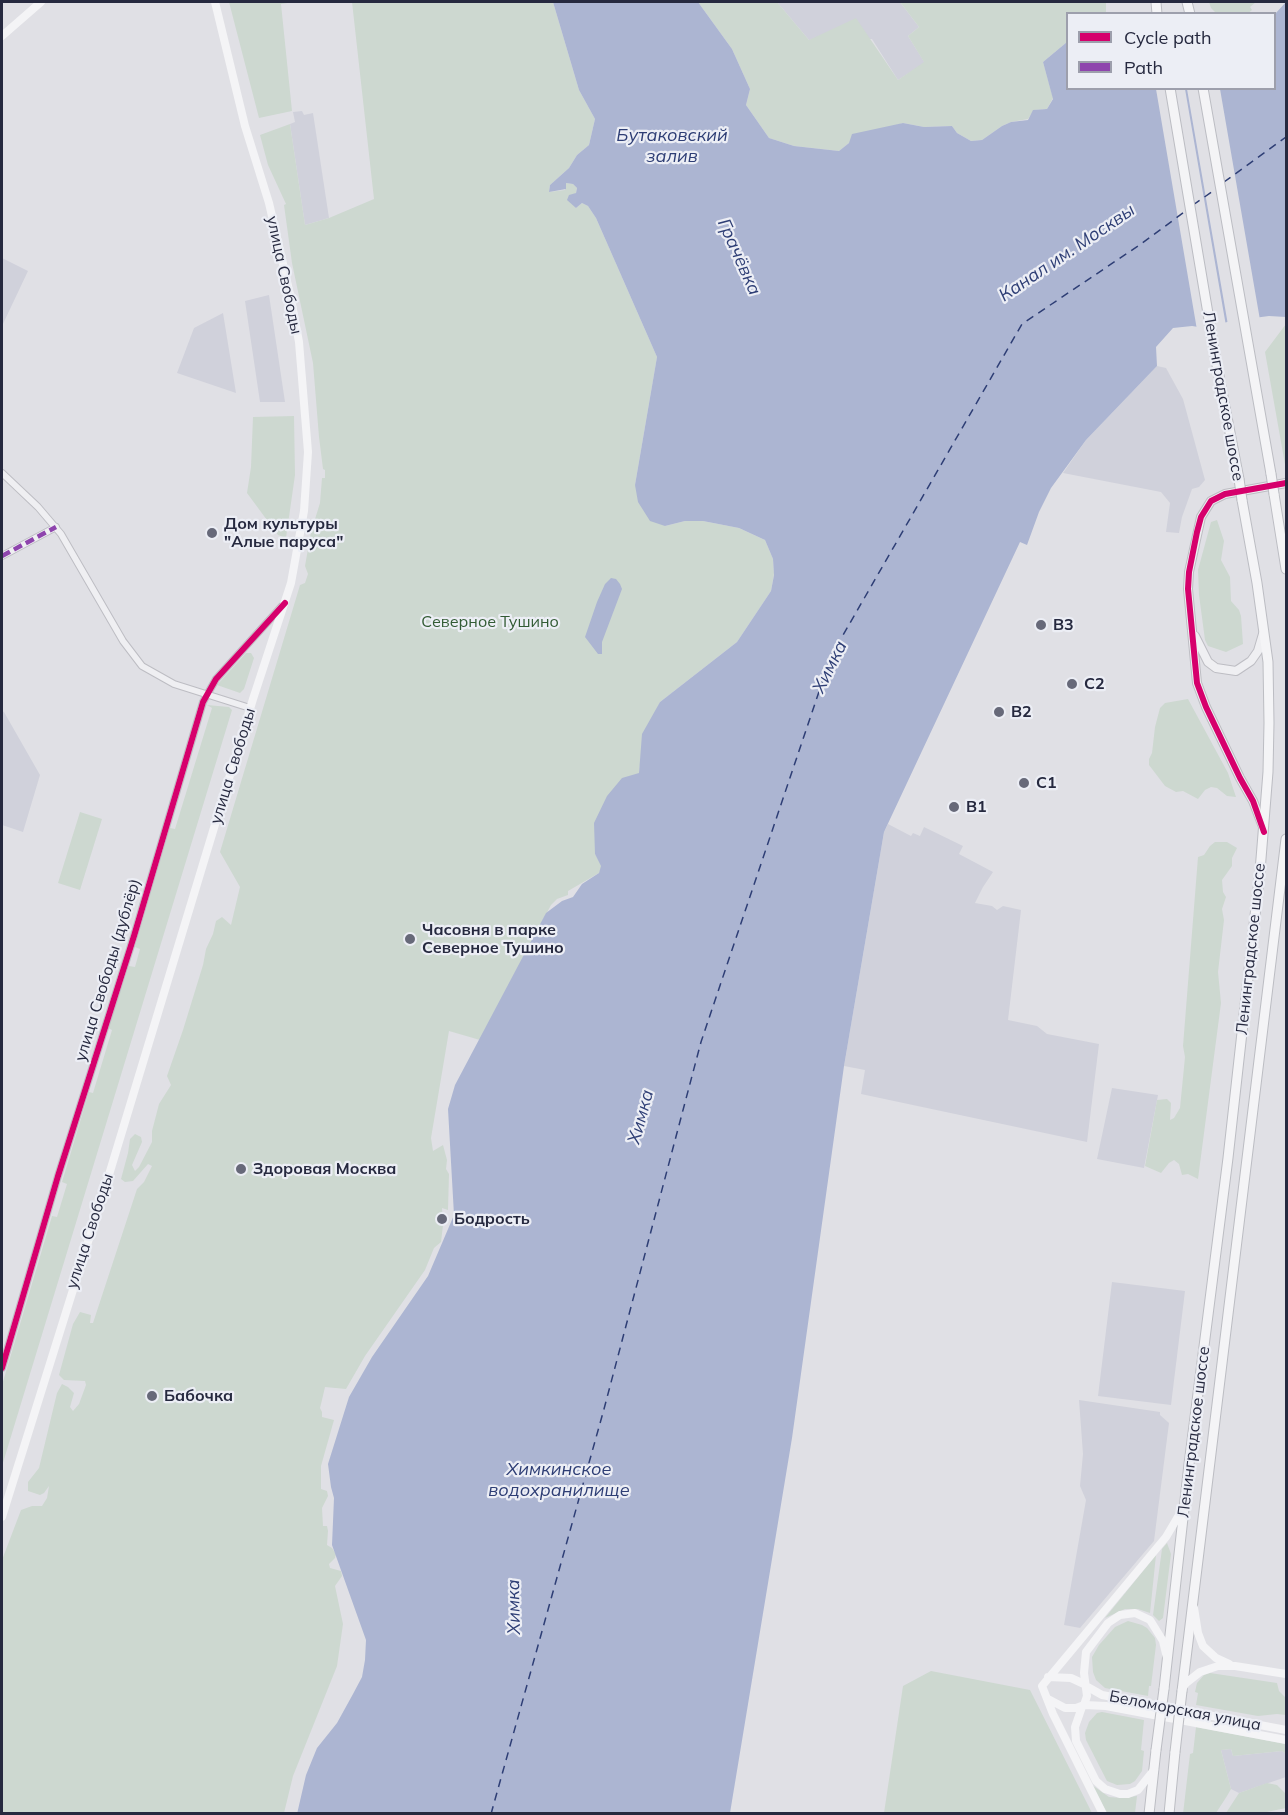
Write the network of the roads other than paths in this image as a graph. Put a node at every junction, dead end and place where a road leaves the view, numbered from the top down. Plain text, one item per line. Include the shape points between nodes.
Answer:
1 (41, 2) edge
2 (215, 2) edge
3 (2, 36) edge
4 (1170, 90) edge
5 (1203, 90) edge
6 (2, 473) edge
7 (1287, 483) edge
8 (56, 527) junction
9 (2, 556) edge
10 (1287, 568) edge
11 (285, 603) junction
12 (1264, 628) junction
13 (1192, 629) junction
14 (207, 696) junction
15 (250, 708) junction
16 (1264, 832) junction
17 (1287, 839) edge
18 (1287, 879) edge
19 (1279, 895) junction
20 (2, 1368) edge
21 (1185, 1502) junction
22 (2, 1517) edge
23 (1192, 1601) junction
24 (1167, 1658) junction
25 (1235, 1666) junction
26 (1287, 1674) edge
27 (1048, 1678) junction
28 (1085, 1685) junction
29 (1182, 1690) junction
30 (1047, 1699) junction
31 (1083, 1706) junction
32 (1287, 1731) edge
33 (1287, 1740) edge
34 (1154, 1770) junction
35 (1169, 1813) edge
36 (1103, 1814) edge
37 (1149, 1814) edge

1 - 3 main road
2 - 11 main road, улица Свободы via 271,214 299,342 308,478 299,545
4 - 12 main road, Ленинградское шоссе, bridge
5 - 10 main road, Ленинградское шоссе, bridge
6 - 8 street
7 - 13 street via 1218,496 1205,508 1189,572
8 - 9 street
8 - 14 street via 136,661 159,677
11 - 14 street, улица Свободы (дублёр) via 216,679
11 - 15 main road, улица Свободы
12 - 13 street via 1258,651 1236,671 1216,668 1208,662
12 - 16 main road, Ленинградское шоссе via 1269,723
13 - 16 street via 1197,683
14 - 15 street
14 - 20 street, улица Свободы (дублёр)
15 - 22 main road, улица Свободы
16 - 21 main road, Ленинградское шоссе
17 - 19 main road, Ленинградское шоссе
18 - 19 street
19 - 23 main road, Ленинградское шоссе
21 - 24 main road, Ленинградское шоссе
21 - 27 main road via 1166,1537
23 - 25 main road via 1203,1646 1216,1658
23 - 29 main road, Ленинградское шоссе
24 - 28 main road via 1150,1620 1135,1613 1120,1615 1108,1623 1086,1652
24 - 34 main road, Ленинградское шоссе, bridge
25 - 26 main road
25 - 29 main road via 1200,1672
27 - 28 main road via 1071,1678
27 - 30 main road via 1042,1686
28 - 31 main road via 1087,1696
28 - 32 main road, Беломорская улица via 1102,1695
29 - 35 main road, Ленинградское шоссе, bridge
30 - 31 main road via 1065,1708
30 - 36 main road
31 - 33 main road, Беломорская улица via 1106,1706
31 - 34 main road via 1075,1726 1076,1741 1096,1781 1105,1789 1128,1794 1138,1790
34 - 37 main road, Ленинградское шоссе

